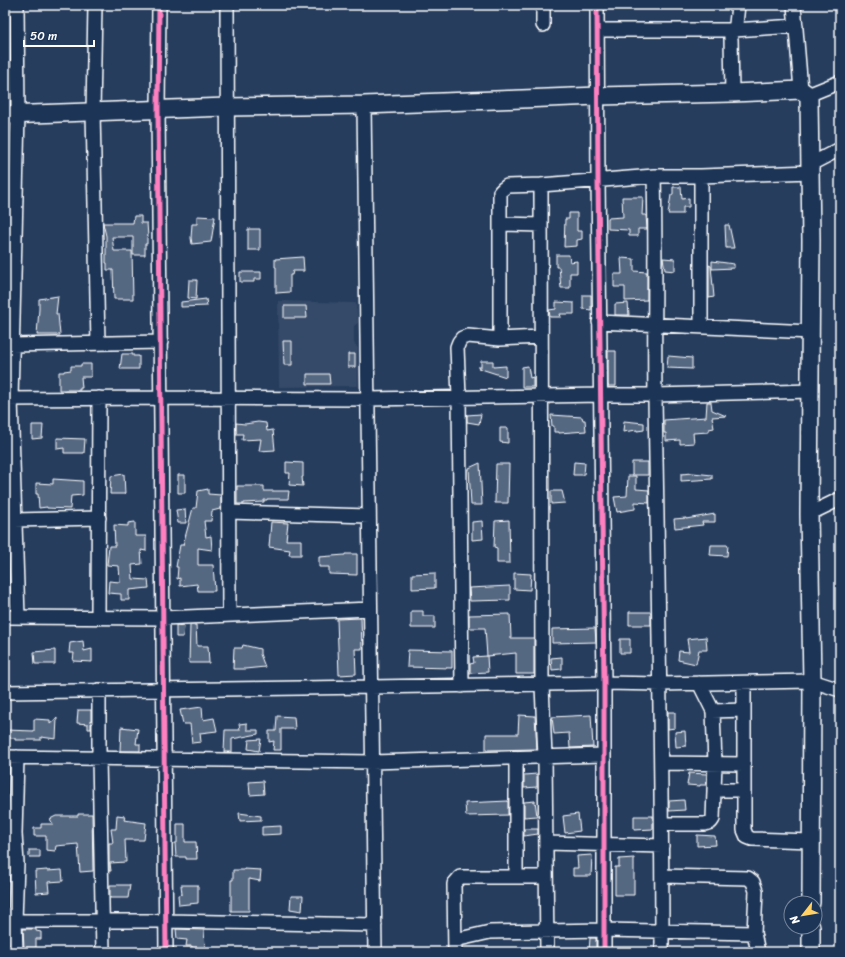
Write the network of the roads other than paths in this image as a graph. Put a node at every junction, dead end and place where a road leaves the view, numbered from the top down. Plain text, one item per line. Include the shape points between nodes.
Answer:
1 (17, 5) edge
2 (95, 5) edge
3 (159, 5) edge
4 (227, 5) edge
5 (543, 5) edge
6 (598, 5) edge
7 (738, 5) edge
8 (795, 6) edge
9 (543, 25) dead end
10 (796, 26) junction
11 (598, 30) junction
12 (734, 30) junction
13 (840, 82) edge
14 (804, 92) junction
15 (732, 93) junction
16 (598, 96) junction
17 (364, 105) junction
18 (228, 107) junction
19 (158, 110) junction
20 (93, 112) junction
21 (11, 114) edge
22 (840, 149) edge
23 (811, 168) junction
24 (654, 176) junction
25 (701, 176) junction
26 (598, 180) junction
27 (541, 185) junction
28 (500, 224) junction
29 (541, 225) junction
30 (599, 322) junction
31 (655, 324) junction
32 (701, 327) junction
33 (811, 332) junction
34 (541, 337) junction
35 (500, 339) junction
36 (160, 342) junction
37 (98, 343) junction
38 (12, 345) junction
39 (811, 391) junction
40 (600, 395) junction
41 (655, 395) junction
42 (542, 396) junction
43 (460, 397) junction
44 (99, 398) junction
45 (161, 398) junction
46 (228, 398) junction
47 (8, 399) edge
48 (368, 399) junction
49 (840, 499) edge
50 (229, 512) junction
51 (809, 514) junction
52 (369, 516) junction
53 (99, 518) junction
54 (15, 520) junction
55 (370, 609) junction
56 (229, 615) junction
57 (5, 617) edge
58 (18, 617) junction
59 (98, 618) junction
60 (163, 618) junction
61 (812, 681) junction
62 (699, 683) junction
63 (744, 683) junction
64 (542, 684) junction
65 (604, 684) junction
66 (661, 684) junction
67 (462, 686) junction
68 (371, 687) junction
69 (99, 690) junction
70 (164, 690) junction
71 (840, 690) edge
72 (5, 692) edge
73 (744, 710) junction
74 (713, 711) junction
75 (604, 755) junction
76 (11, 757) edge
77 (544, 757) junction
78 (99, 758) junction
79 (516, 758) junction
80 (165, 759) junction
81 (372, 762) junction
82 (662, 763) junction
83 (715, 763) junction
84 (744, 764) junction
85 (714, 790) junction
86 (744, 790) junction
87 (662, 824) junction
88 (811, 841) junction
89 (546, 843) junction
90 (604, 844) junction
91 (662, 846) junction
92 (662, 876) junction
93 (516, 877) junction
94 (546, 877) junction
95 (812, 895) edge
96 (10, 921) edge
97 (103, 921) junction
98 (166, 921) junction
99 (375, 926) junction
100 (604, 930) junction
101 (662, 930) junction
102 (547, 931) junction
103 (754, 933) junction
104 (811, 935) edge
105 (455, 946) edge
106 (16, 952) edge
107 (103, 952) edge
108 (166, 952) edge
109 (375, 952) edge
110 (547, 952) edge
111 (604, 952) edge
112 (662, 952) edge
113 (758, 952) edge
114 (811, 952) edge

1 - 21 street
2 - 20 street
3 - 19 street
4 - 18 street
5 - 9 street
6 - 11 street
7 - 12 street
8 - 10 street
10 - 12 street
10 - 14 street
11 - 12 street
11 - 16 street
12 - 15 street via 731,37
13 - 14 street
14 - 15 main road
14 - 23 main road via 809,98
15 - 16 main road
16 - 17 main road
16 - 26 street
17 - 18 main road
17 - 48 street
18 - 19 main road
18 - 46 street
19 - 20 main road
19 - 36 street
20 - 21 main road
20 - 37 street
21 - 38 street
22 - 23 street
23 - 25 street
23 - 33 main road
24 - 25 street
24 - 26 street
24 - 31 street
25 - 32 street
26 - 27 street
26 - 30 street
27 - 28 street via 507,186 503,189 500,192
27 - 29 street
28 - 29 street
28 - 35 street
29 - 34 street
30 - 31 street
30 - 40 street
31 - 32 street
31 - 41 street
32 - 33 street
33 - 39 main road
34 - 35 street
34 - 42 street
35 - 43 street via 468,336 458,342 456,347
36 - 37 street
36 - 45 street
37 - 38 street
38 - 47 street
39 - 41 street
39 - 51 main road
40 - 41 street
40 - 42 street
40 - 65 street
41 - 66 street
42 - 43 street
42 - 64 street
43 - 48 street
43 - 67 street
44 - 45 street
44 - 47 street
44 - 53 street
45 - 46 street
45 - 60 street
46 - 48 street
46 - 50 street
47 - 54 street
48 - 52 street
49 - 51 street
50 - 52 street
50 - 56 street
51 - 61 main road
52 - 55 street
53 - 54 street
53 - 59 street
54 - 58 street
55 - 56 street
55 - 68 street
56 - 60 street
57 - 58 street
58 - 59 street
59 - 60 street
60 - 70 street
61 - 63 street
61 - 71 street
61 - 88 main road
62 - 63 street
62 - 66 street
62 - 74 street
63 - 73 street
64 - 65 street
64 - 67 street
64 - 77 street
65 - 66 street
65 - 75 street
66 - 82 street
67 - 68 street
68 - 70 street
68 - 81 street
69 - 70 street
69 - 72 street
69 - 78 street
70 - 80 street
73 - 74 street
73 - 84 street
74 - 83 street
75 - 77 street
75 - 90 street
76 - 78 street
76 - 96 street via 17,863
77 - 79 street
77 - 89 street
78 - 80 street
78 - 97 street
79 - 81 street
79 - 93 street
80 - 81 street
80 - 98 street
81 - 99 street
82 - 83 street
82 - 87 street
83 - 84 street
83 - 85 street
84 - 86 street
85 - 86 street
85 - 87 street via 714,819 711,822
86 - 88 street via 744,830 747,837
87 - 91 street
88 - 95 main road
89 - 90 street
89 - 94 street
90 - 91 street
90 - 100 street
91 - 92 street
92 - 101 street
92 - 103 street via 748,878 753,882 756,891
93 - 94 street
93 - 105 street via 460,876 454,884
94 - 102 street
96 - 97 street
96 - 106 street
97 - 98 street
97 - 107 street
98 - 99 street
98 - 108 street
99 - 109 street
100 - 101 street
100 - 102 street
100 - 111 street
101 - 103 street
101 - 112 street
102 - 105 street via 490,932
102 - 110 street
103 - 113 street
104 - 114 main road

